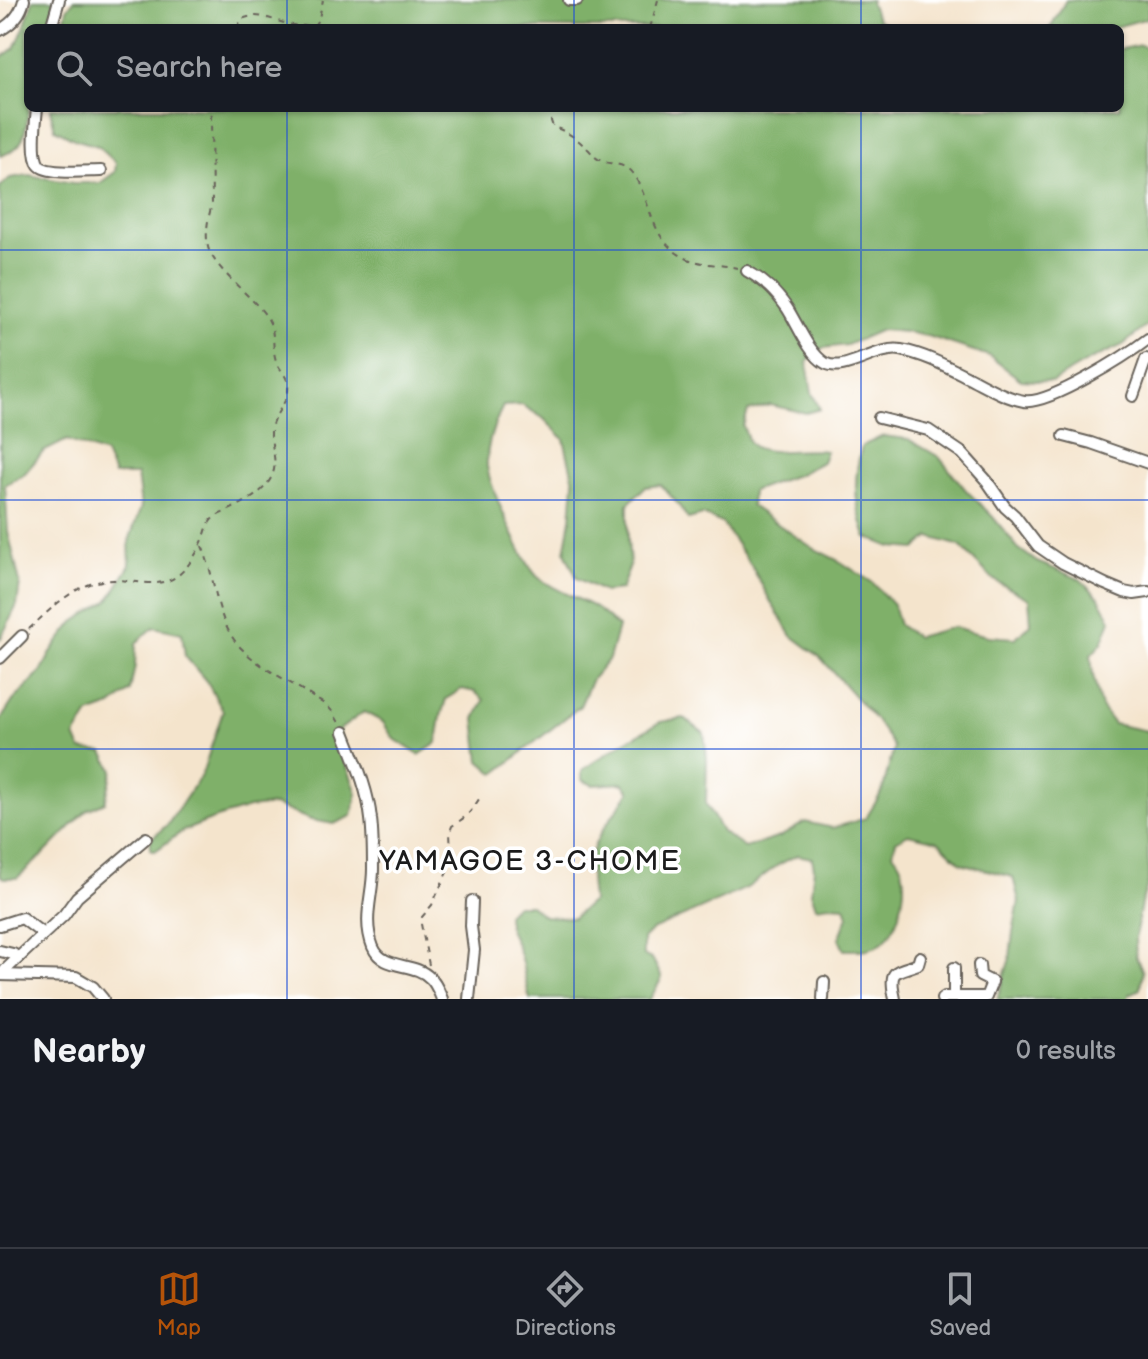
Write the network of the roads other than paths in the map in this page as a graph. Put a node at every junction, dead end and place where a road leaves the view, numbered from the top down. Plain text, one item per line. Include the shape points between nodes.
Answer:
1 (24, 0) edge
2 (59, 0) edge
3 (569, 0) edge
4 (577, 0) edge
5 (52, 24) edge
6 (0, 30) edge
7 (37, 112) edge
8 (101, 171) dead end
9 (747, 271) road end
10 (1148, 339) edge
11 (1148, 360) edge
12 (1133, 396) dead end
13 (879, 418) dead end
14 (1064, 436) dead end
15 (1148, 463) edge
16 (1148, 592) edge
17 (22, 636) road end
18 (0, 658) edge
19 (344, 732) road end
20 (146, 838) dead end
21 (472, 901) dead end
22 (0, 925) edge
23 (43, 934) junction
24 (0, 951) edge
25 (920, 957) dead end
26 (18, 958) junction
27 (979, 965) dead end
28 (954, 968) dead end
29 (0, 974) edge
30 (824, 982) dead end
31 (954, 997) junction
32 (103, 999) edge
33 (442, 999) edge
34 (469, 999) edge
35 (823, 999) edge
36 (895, 999) edge
37 (942, 999) edge

1 - 6 street via 15,19
2 - 5 street
3 - 4 street
7 - 8 street via 39,165 56,171
9 - 10 street via 773,290 825,363 837,366 897,349 1022,401 1045,398 1083,380
11 - 12 street
13 - 16 street via 928,430 962,453 1038,546 1063,563 1124,592
14 - 15 street
17 - 18 street
19 - 33 street via 371,818 368,921 373,947 384,961 428,975
20 - 23 street
21 - 34 street
22 - 23 street via 22,918
23 - 26 street
24 - 26 street
25 - 36 street via 918,964 895,973
26 - 29 street
27 - 31 street via 980,976 992,982 986,997
28 - 31 street
29 - 32 street via 76,977
30 - 35 street
31 - 37 street

